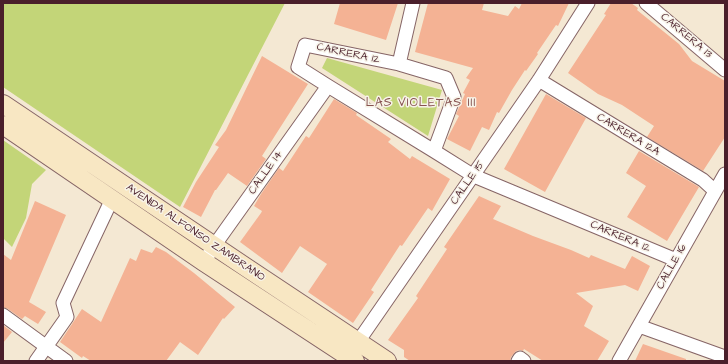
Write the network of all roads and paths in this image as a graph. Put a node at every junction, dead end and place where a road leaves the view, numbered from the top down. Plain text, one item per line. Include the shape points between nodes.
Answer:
1 (413, 3) edge
2 (588, 3) edge
3 (646, 3) edge
4 (399, 64) junction
5 (725, 70) edge
6 (539, 80) junction
7 (328, 86) junction
8 (3, 104) edge
9 (3, 125) edge
10 (434, 151) junction
11 (725, 174) edge
12 (474, 176) junction
13 (715, 191) junction
14 (112, 199) junction
15 (214, 246) junction
16 (676, 260) junction
17 (204, 262) junction
18 (3, 315) edge
19 (639, 326) junction
20 (358, 342) junction
21 (46, 347) junction
22 (725, 357) edge
23 (350, 360) edge
24 (36, 361) edge
25 (66, 361) edge
26 (387, 361) edge
27 (619, 361) edge

1 - 4 street
2 - 6 street, CALLE 15
3 - 5 street, CARRERA 13
4 - 7 street, CARRERA 12 via 305,45 298,67
4 - 10 street, CARRERA 12 via 446,78 449,84 454,97
6 - 12 street, CALLE 15
6 - 13 street, CARRERA 12A via 703,180
7 - 10 street, CARRERA 12
7 - 15 street, CALLE 14
8 - 15 street, AVENIDA ALFONSO ZAMBRANO
9 - 14 street, AVENIDA ALFONSO ZAMBRANO
10 - 12 street, CARRERA 12
11 - 13 street, CALLE 16
12 - 16 street, CARRERA 12
12 - 20 street, CALLE 15
13 - 16 street, CALLE 16
14 - 17 street, AVENIDA ALFONSO ZAMBRANO
14 - 21 street via 63,303 67,317
15 - 17 street, CALLE 14
15 - 20 street, AVENIDA ALFONSO ZAMBRANO
16 - 19 street, CALLE 16
17 - 23 street, AVENIDA ALFONSO ZAMBRANO
18 - 21 street
19 - 22 street
19 - 27 street, CALLE 16
20 - 23 street, CALLE 15
20 - 26 street, AVENIDA ALFONSO ZAMBRANO
21 - 24 street
21 - 25 street

